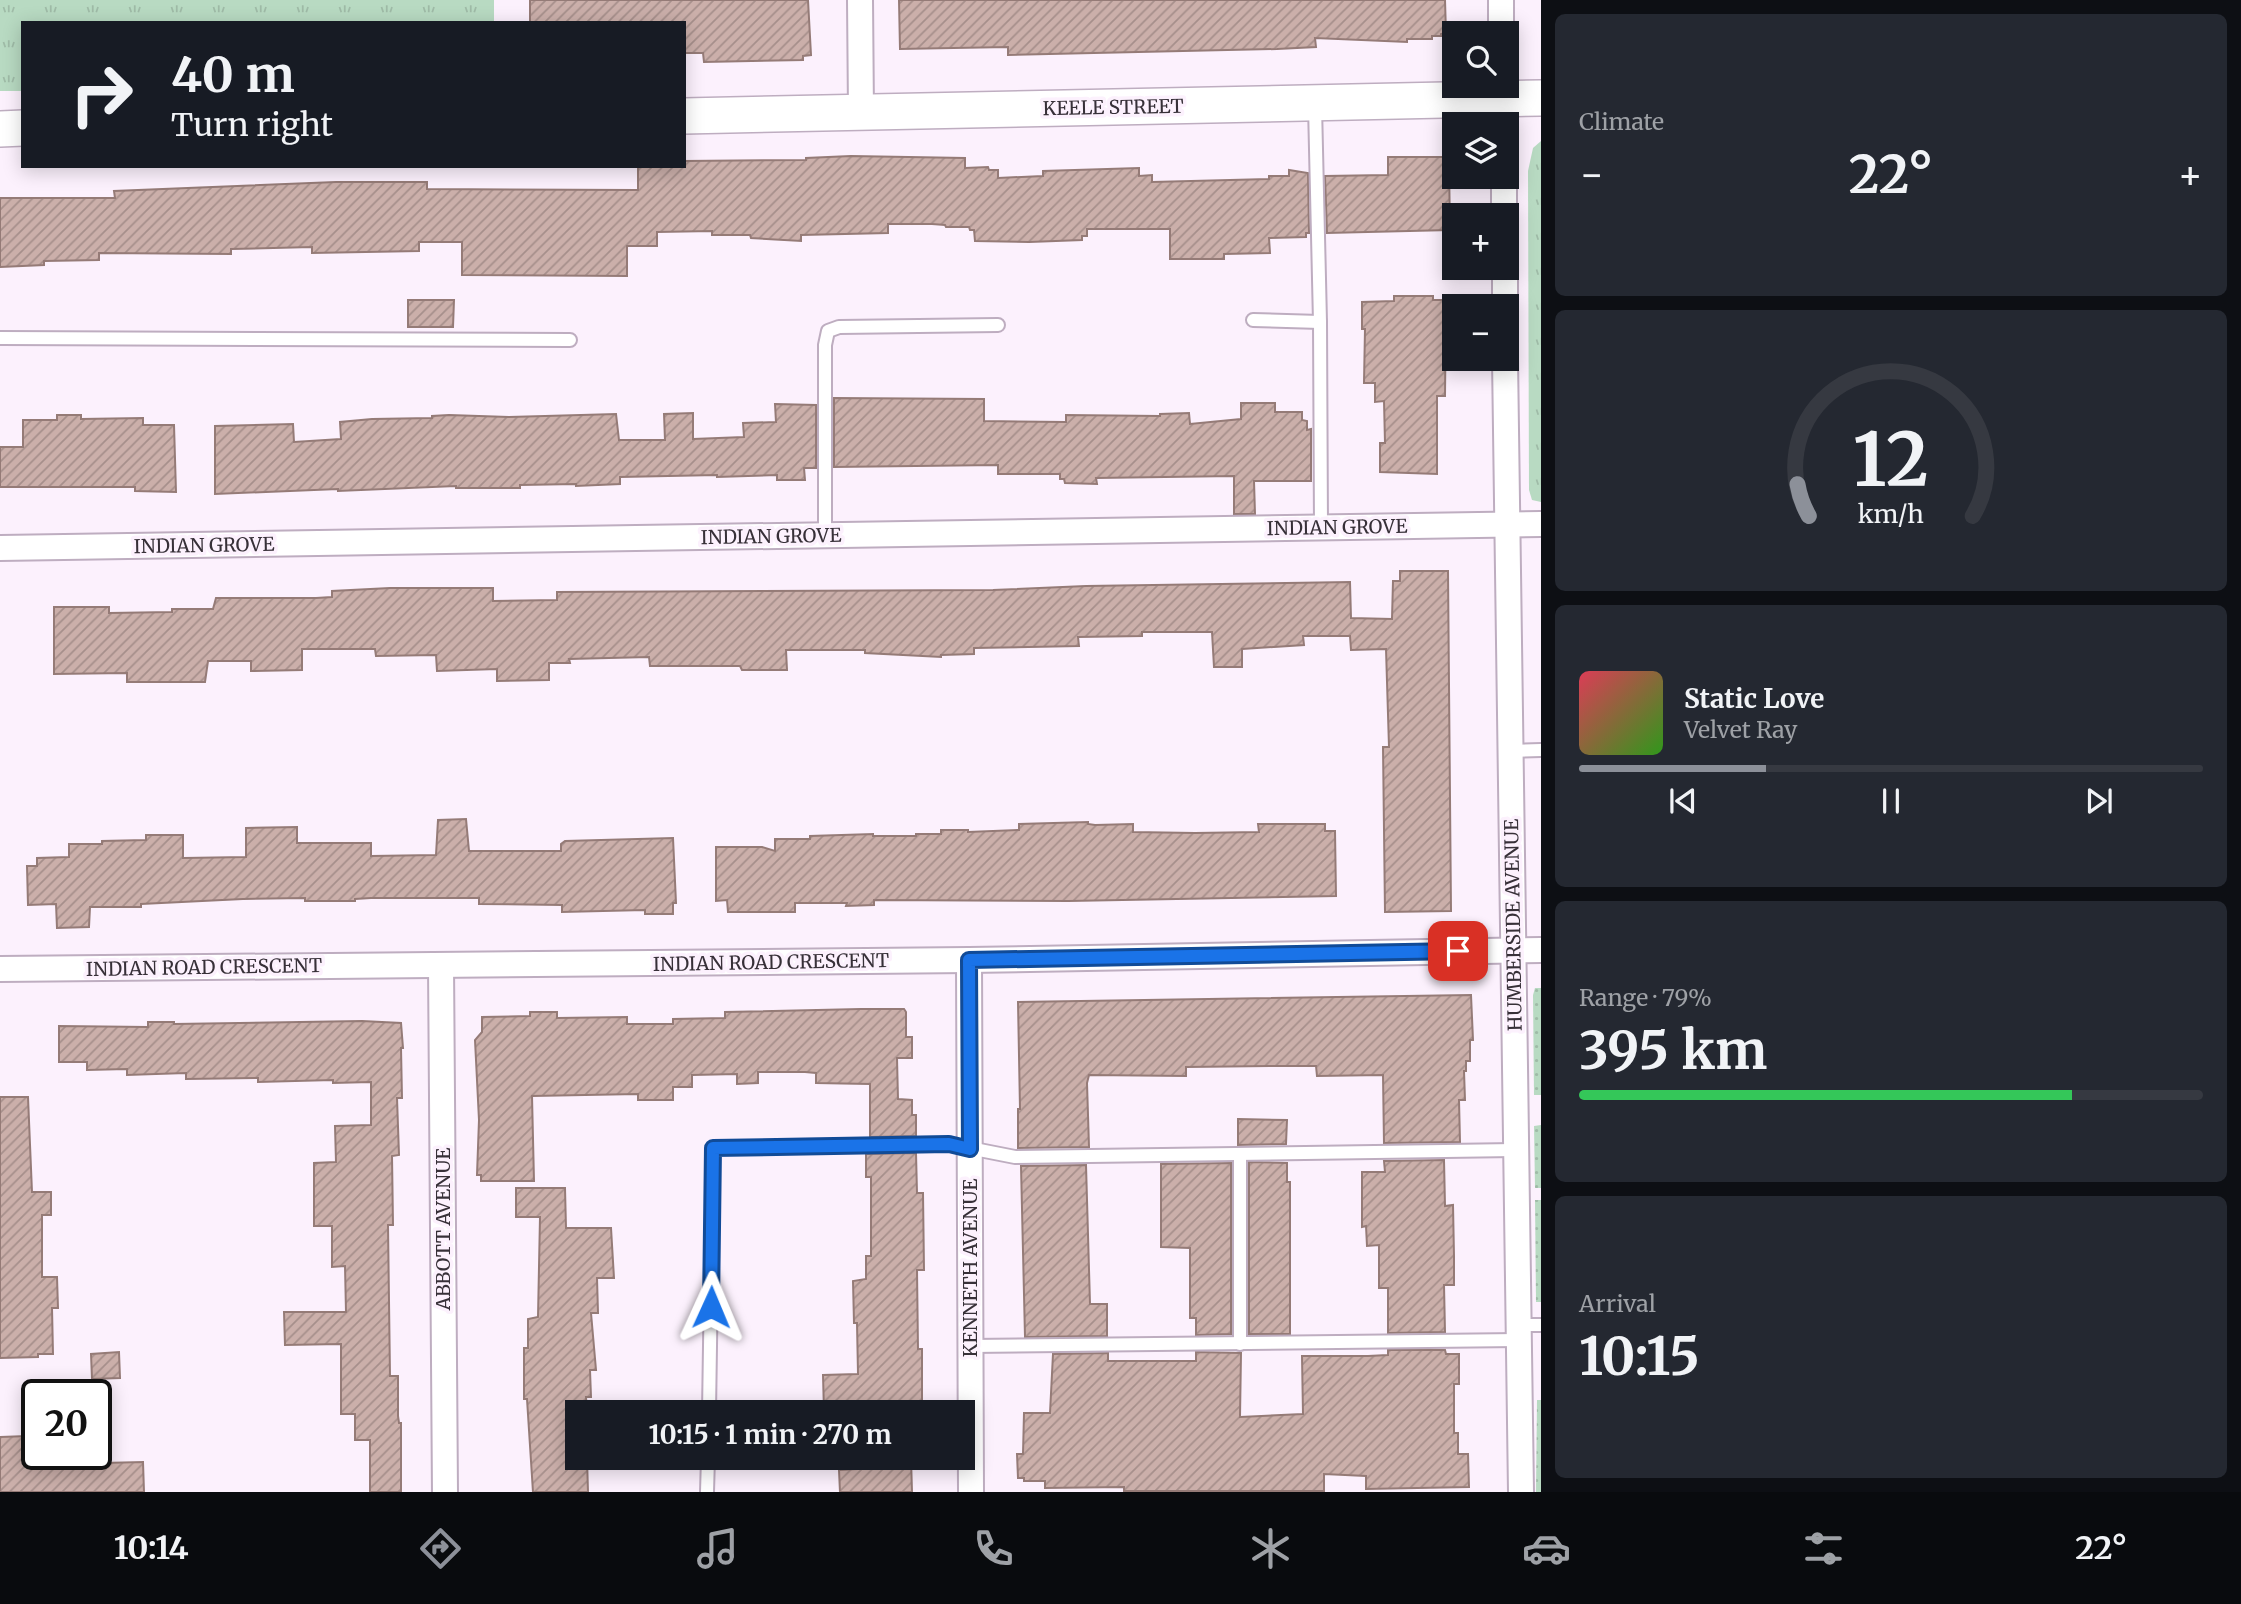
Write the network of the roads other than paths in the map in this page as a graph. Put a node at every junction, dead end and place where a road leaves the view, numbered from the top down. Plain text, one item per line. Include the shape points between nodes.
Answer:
1 (860, 0) edge
2 (1501, 0) edge
3 (1501, 21) edge
4 (1541, 98) edge
5 (1314, 102) junction
6 (1502, 103) edge
7 (861, 112) junction
8 (686, 116) edge
9 (21, 128) edge
10 (0, 129) edge
11 (1253, 320) dead end
12 (1320, 322) junction
13 (998, 325) dead end
14 (0, 338) edge
15 (570, 340) dead end
16 (1505, 371) edge
17 (1541, 524) edge
18 (1507, 526) junction
19 (1321, 527) junction
20 (825, 536) junction
21 (0, 548) edge
22 (1509, 751) junction
23 (1541, 751) edge
24 (1514, 949) junction
25 (1541, 950) edge
26 (969, 960) junction
27 (441, 965) junction
28 (0, 969) edge
29 (970, 1149) junction
30 (1515, 1150) junction
31 (1240, 1155) junction
32 (1526, 1330) edge
33 (1240, 1344) junction
34 (971, 1346) junction
35 (709, 1400) edge
36 (969, 1400) edge
37 (707, 1470) edge
38 (969, 1470) edge
39 (445, 1492) edge
40 (706, 1492) edge
41 (971, 1492) edge
42 (1521, 1492) edge

1 - 7 street
2 - 3 street
4 - 6 main road, KEELE STREET
5 - 6 main road, KEELE STREET
5 - 7 main road, KEELE STREET
5 - 12 lane
7 - 8 main road, KEELE STREET
9 - 10 main road
11 - 12 lane
12 - 19 lane
13 - 20 lane via 839,327 828,331
14 - 15 lane
16 - 18 street, HUMBERSIDE AVENUE
17 - 18 street, INDIAN GROVE
18 - 19 street, INDIAN GROVE
18 - 22 street, HUMBERSIDE AVENUE
19 - 20 street, INDIAN GROVE
20 - 21 street, INDIAN GROVE
22 - 23 lane
22 - 24 street, HUMBERSIDE AVENUE
24 - 25 street, INDIAN ROAD CRESCENT
24 - 26 street, INDIAN ROAD CRESCENT
24 - 30 street, HUMBERSIDE AVENUE
26 - 27 street, INDIAN ROAD CRESCENT
26 - 29 street, KENNETH AVENUE
27 - 28 street, INDIAN ROAD CRESCENT
27 - 39 street, ABBOTT AVENUE
29 - 31 lane via 1015,1157
29 - 34 street, KENNETH AVENUE
29 - 35 lane via 949,1144 713,1148
30 - 31 lane
30 - 32 street, HUMBERSIDE AVENUE
31 - 33 lane
32 - 33 lane
32 - 42 street, HUMBERSIDE AVENUE
33 - 34 lane
34 - 36 street, KENNETH AVENUE
37 - 40 lane
38 - 41 street, KENNETH AVENUE

